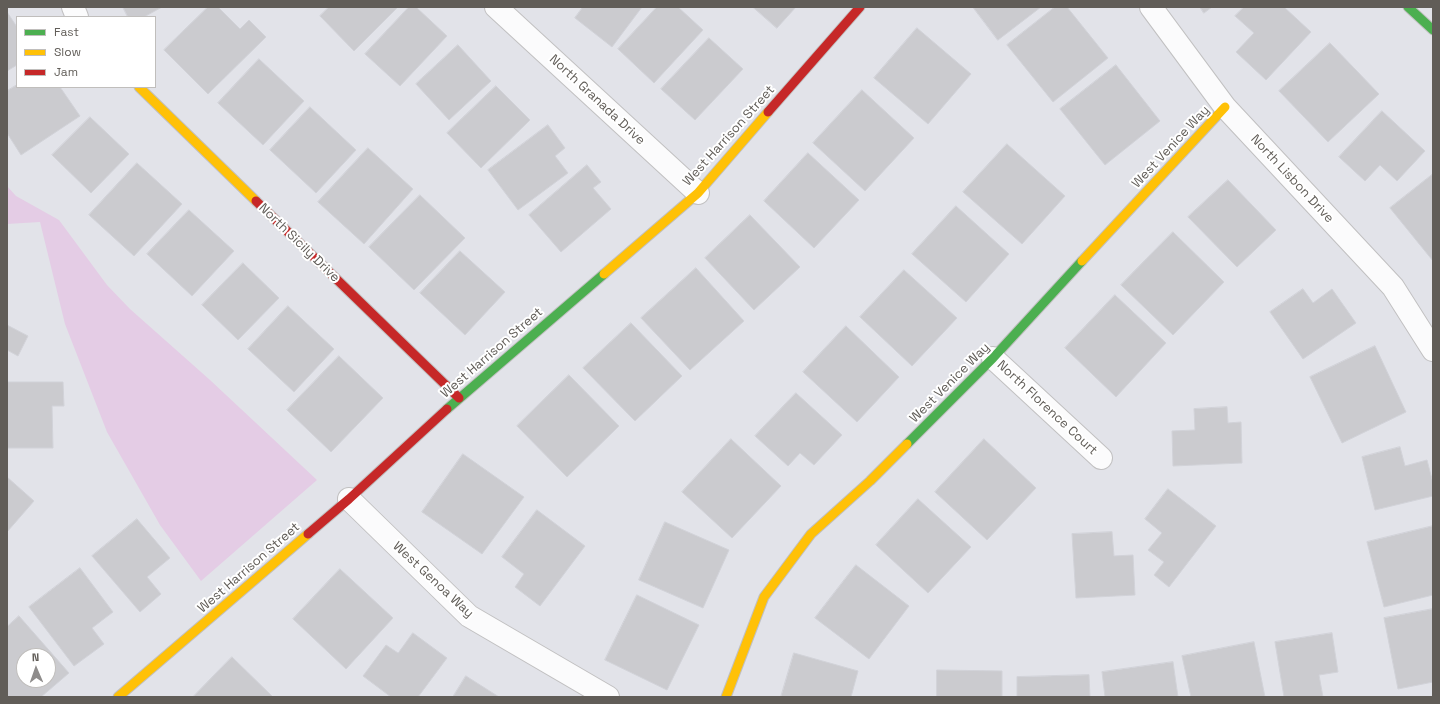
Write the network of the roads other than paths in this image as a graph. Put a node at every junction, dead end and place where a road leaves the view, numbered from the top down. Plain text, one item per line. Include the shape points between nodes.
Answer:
1 (496, 7) edge
2 (860, 7) edge
3 (1151, 7) edge
4 (1408, 7) edge
5 (1433, 30) edge
6 (140, 88) edge
7 (1225, 107) junction
8 (698, 192) junction
9 (1433, 350) edge
10 (993, 358) junction
11 (459, 398) junction
12 (1100, 458) dead end
13 (349, 499) junction
14 (118, 697) edge
15 (608, 697) edge
16 (726, 697) edge

1 - 8 street, North Granada Drive
2 - 8 street, West Harrison Street
3 - 7 street, North Lisbon Drive
4 - 5 street
6 - 11 street, North Sicily Drive
7 - 9 street, North Lisbon Drive via 1393,287
7 - 10 street, West Venice Way
8 - 11 street, West Harrison Street
10 - 12 street, North Florence Court
10 - 16 street, West Venice Way via 870,481 811,534 764,596
11 - 13 street, West Harrison Street
13 - 14 street, West Harrison Street
13 - 15 street, West Genoa Way via 469,616

